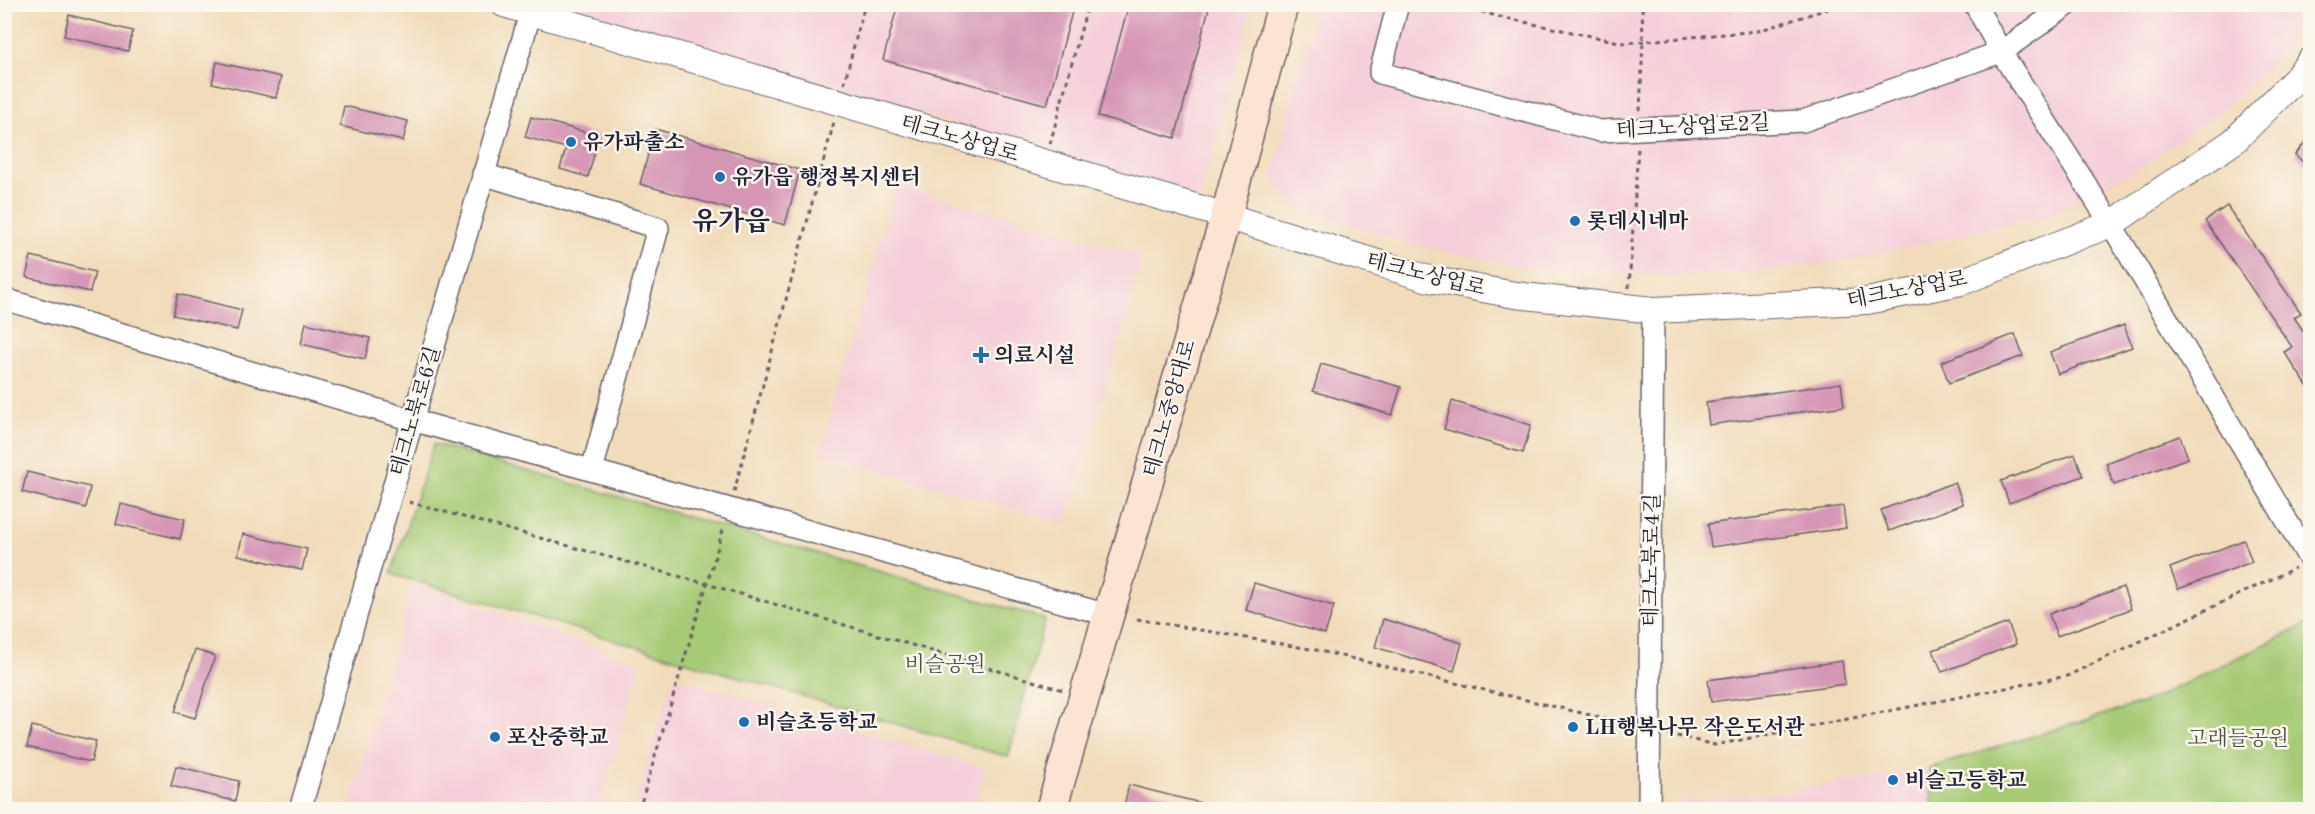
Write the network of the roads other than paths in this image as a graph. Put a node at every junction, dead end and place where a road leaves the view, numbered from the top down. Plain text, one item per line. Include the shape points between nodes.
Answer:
1 (504, 4) edge
2 (1283, 4) edge
3 (1398, 4) edge
4 (1975, 4) edge
5 (2069, 4) edge
6 (532, 8) edge
7 (2001, 52) junction
8 (2310, 61) edge
9 (483, 174) junction
10 (1226, 216) junction
11 (2111, 224) junction
12 (4, 299) edge
13 (1653, 310) junction
14 (412, 420) junction
15 (592, 470) junction
16 (2305, 563) edge
17 (1123, 617) junction
18 (300, 810) edge
19 (1051, 810) edge
20 (1649, 810) edge

1 - 6 street, 테크노상업로
2 - 10 main road, 테크노중앙대로
3 - 7 street, 테크노상업로2길 via 1380,73 1600,130 1803,121
4 - 7 street
5 - 7 street, 테크노상업로2길
6 - 9 street, 테크노북로6길
6 - 10 street, 테크노상업로
7 - 11 street
8 - 11 street, 테크노상업로 via 2234,141
9 - 14 street, 테크노북로6길
9 - 15 street via 658,228
10 - 13 street, 테크노상업로 via 1429,279 1515,295
10 - 17 main road, 테크노중앙대로
11 - 13 street, 테크노상업로 via 1961,282 1867,301
11 - 16 street
12 - 14 street
13 - 20 street, 테크노북로4길
14 - 15 street
14 - 18 street, 테크노북로6길
15 - 17 street
17 - 19 main road, 테크노중앙대로 via 1085,696

